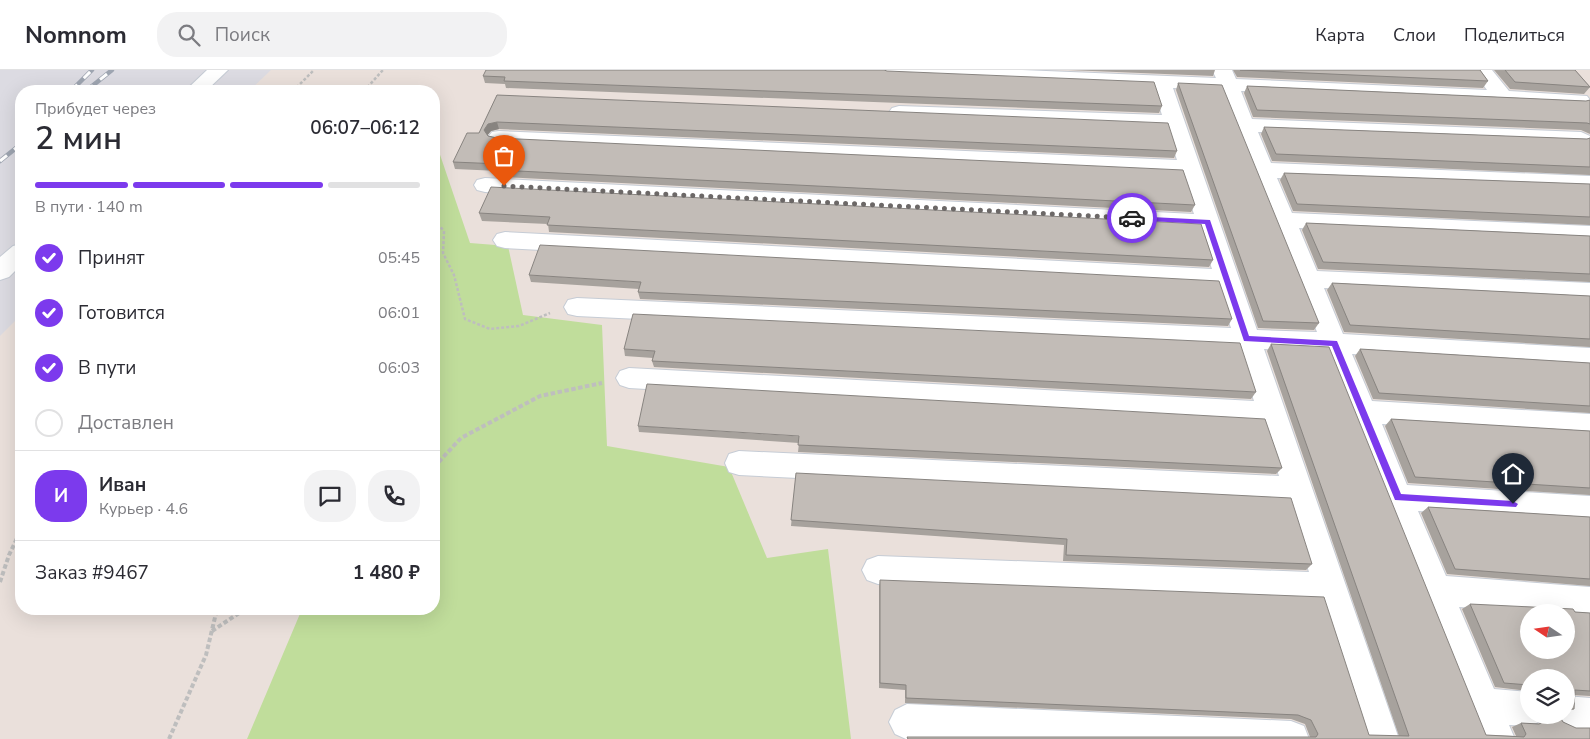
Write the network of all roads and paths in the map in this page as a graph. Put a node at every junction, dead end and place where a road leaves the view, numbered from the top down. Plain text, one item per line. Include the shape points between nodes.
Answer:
1 (218, 70) edge
2 (314, 70) edge
3 (383, 70) edge
4 (886, 70) edge
5 (1086, 70) edge
6 (1482, 70) edge
7 (1225, 77) edge
8 (1120, 79) junction
9 (1161, 81) junction
10 (202, 85) edge
11 (298, 85) edge
12 (369, 85) edge
13 (1503, 97) junction
14 (1541, 98) junction
15 (1580, 100) edge
16 (875, 111) edge
17 (1175, 122) junction
18 (1244, 125) junction
19 (499, 137) edge
20 (1586, 143) edge
21 (1190, 168) junction
22 (1263, 170) junction
23 (1590, 183) edge
24 (485, 185) dead end
25 (1284, 220) junction
26 (1208, 222) junction
27 (440, 227) edge
28 (1590, 234) edge
29 (505, 240) dead end
30 (15, 257) edge
31 (0, 271) edge
32 (1226, 278) junction
33 (1308, 278) junction
34 (1590, 292) edge
35 (578, 307) joint
36 (1246, 339) junction
37 (1334, 343) junction
38 (1590, 358) edge
39 (629, 378) joint
40 (1363, 412) junction
41 (1272, 413) junction
42 (1590, 425) edge
43 (440, 460) edge
44 (739, 463) dead end
45 (1297, 490) junction
46 (1398, 497) junction
47 (1590, 509) edge
48 (15, 542) edge
49 (878, 570) dead end
50 (0, 582) edge
51 (1329, 587) junction
52 (1436, 590) junction
53 (1590, 602) edge
54 (215, 615) edge
55 (236, 615) edge
56 (211, 631) junction
57 (1484, 705) junction
58 (1520, 708) edge
59 (1575, 714) edge
60 (1590, 715) edge
61 (907, 722) dead end
62 (168, 739) edge
63 (1291, 739) edge
64 (1380, 739) edge
65 (1498, 739) edge

1 - 10 lane
2 - 11 path
3 - 12 path
4 - 8 lane
5 - 8 lane
6 - 13 lane
7 - 9 lane
7 - 13 lane
7 - 18 lane
8 - 9 lane
9 - 17 lane
13 - 14 lane
14 - 15 lane
14 - 20 lane
16 - 17 lane
17 - 21 lane
18 - 20 lane
18 - 22 lane
19 - 21 lane
21 - 26 lane
22 - 23 lane
22 - 25 lane
24 - 26 lane
25 - 28 lane
25 - 33 lane
26 - 32 lane
27 - 35 path via 444,231 443,253 454,275 465,319 490,329 519,326 553,312
29 - 32 lane
30 - 31 lane
32 - 36 lane
33 - 34 lane
33 - 37 lane
35 - 36 lane
36 - 37 lane
36 - 41 lane
37 - 38 lane
37 - 40 lane
39 - 41 lane
39 - 43 path via 540,396 460,438
40 - 42 lane
40 - 46 lane
41 - 45 lane
44 - 45 lane
45 - 51 lane
46 - 47 lane
46 - 52 lane
48 - 50 path
49 - 51 lane
51 - 64 lane
52 - 53 lane
52 - 57 lane
54 - 56 path
55 - 56 path
56 - 62 path via 206,655
57 - 58 lane
57 - 65 lane
59 - 60 lane
61 - 63 lane

